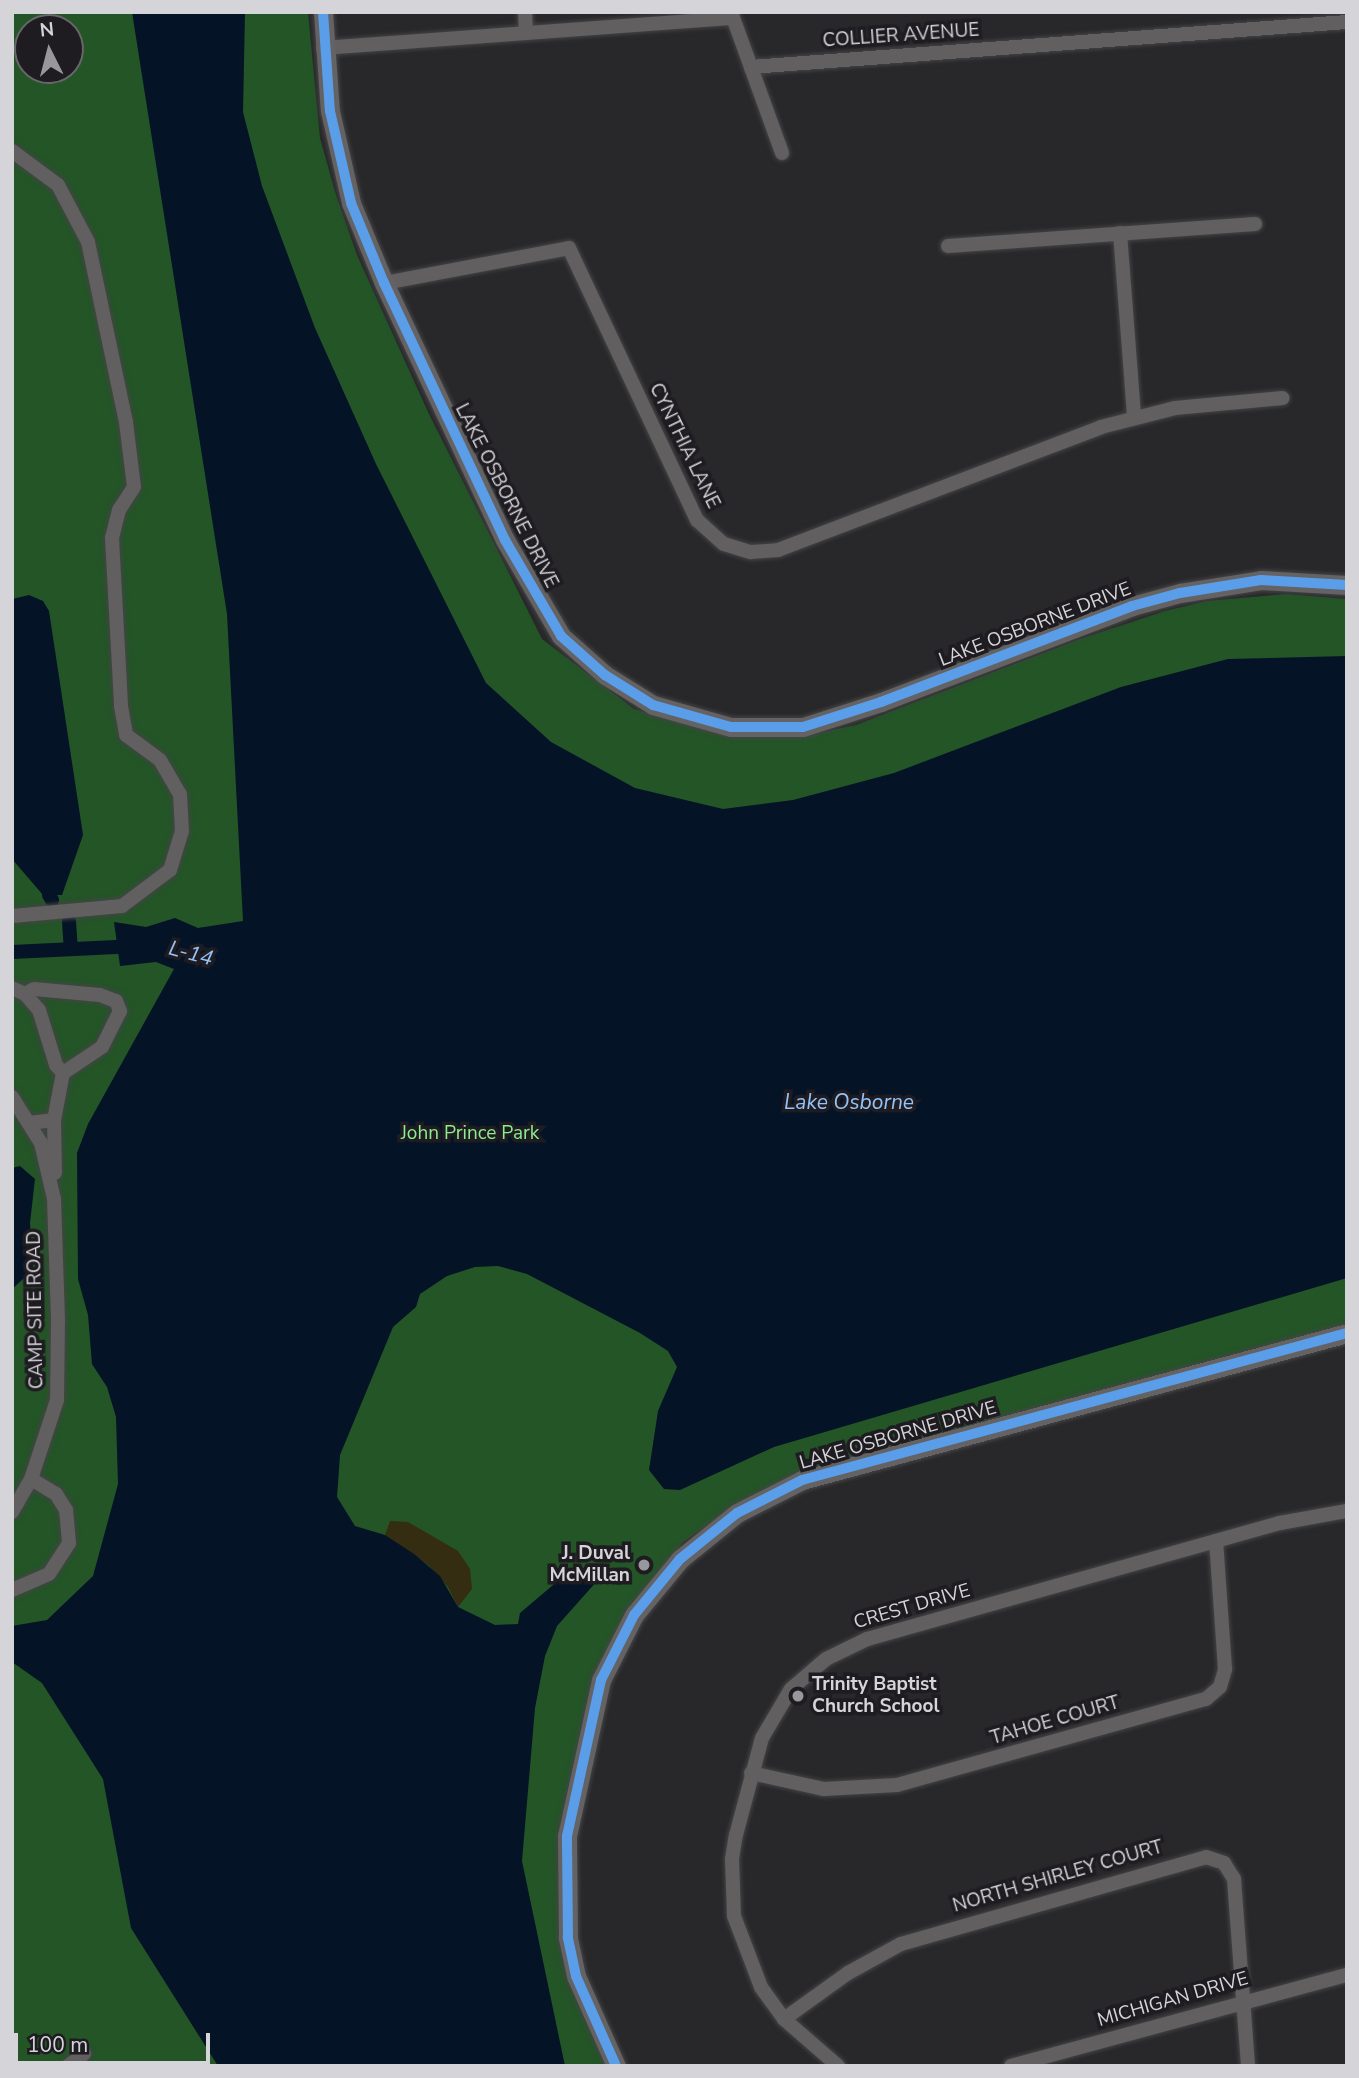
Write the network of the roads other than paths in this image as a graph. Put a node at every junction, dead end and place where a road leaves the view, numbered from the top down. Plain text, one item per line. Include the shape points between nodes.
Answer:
1 (323, 12) edge
2 (524, 12) edge
3 (732, 15) edge
4 (1347, 22) edge
5 (526, 33) junction
6 (323, 48) junction
7 (751, 67) junction
8 (12, 151) edge
9 (782, 153) dead end
10 (1255, 224) dead end
11 (1120, 233) junction
12 (948, 246) dead end
13 (384, 283) junction
14 (1283, 398) dead end
15 (1134, 417) junction
16 (1347, 585) edge
17 (12, 916) edge
18 (19, 991) edge
19 (62, 1073) junction
20 (12, 1083) edge
21 (17, 1101) edge
22 (54, 1120) junction
23 (31, 1123) junction
24 (54, 1199) junction
25 (1347, 1333) edge
26 (31, 1479) junction
27 (1347, 1511) edge
28 (12, 1512) edge
29 (1216, 1541) junction
30 (12, 1590) edge
31 (751, 1773) junction
32 (1347, 1975) edge
33 (1243, 2000) junction
34 (785, 2019) junction
35 (84, 2054) dead end
36 (68, 2066) edge
37 (616, 2066) edge
38 (838, 2066) edge
39 (1010, 2066) edge
40 (1248, 2066) edge

1 - 6 street, LAKE OSBORNE DRIVE
2 - 5 street
3 - 5 street
3 - 7 street
4 - 7 street, COLLIER AVENUE
5 - 6 street
6 - 13 street, LAKE OSBORNE DRIVE via 343,175
7 - 9 street
8 - 17 street via 58,185 88,242 126,422 134,486 120,510 112,538 121,706 126,735 160,760 180,794 182,831 170,870 122,906
10 - 11 street
11 - 12 street
11 - 15 street
13 - 15 street, CYNTHIA LANE via 569,248 697,520 716,540 742,551 778,550
13 - 16 street, LAKE OSBORNE DRIVE via 505,540 561,636 626,690 685,716 731,727 803,727 881,702 1122,609 1180,593 1261,580
14 - 15 street, CYNTHIA LANE via 1218,402
18 - 19 street via 39,1010
18 - 19 street via 78,992 109,997 119,1006 116,1026 102,1047
19 - 22 street
20 - 21 street, CAMP SITE ROAD
21 - 23 street, CAMP SITE ROAD
22 - 23 street
22 - 24 street
23 - 24 street, CAMP SITE ROAD via 41,1143
24 - 26 street, CAMP SITE ROAD via 57,1400
25 - 37 street, LAKE OSBORNE DRIVE via 802,1480 737,1513 680,1559 634,1615 601,1680 567,1836 568,1937 576,1976
26 - 28 street, CAMP SITE ROAD
26 - 30 street via 56,1494 66,1510 69,1543 50,1574
27 - 29 street, CREST DRIVE
29 - 31 street, CREST DRIVE via 846,1647 791,1689 766,1728
29 - 31 street, TAHOE COURT via 1225,1669 1220,1687 1206,1699 897,1785 824,1789
31 - 34 street, CREST DRIVE via 732,1859 734,1916 752,1970
32 - 33 street, MICHIGAN DRIVE
33 - 34 street, NORTH SHIRLEY COURT via 1234,1880 1224,1863 1206,1857 901,1944 848,1973
33 - 39 street, MICHIGAN DRIVE
33 - 40 street, NORTH SHIRLEY COURT
34 - 38 street, CREST DRIVE
35 - 36 street

